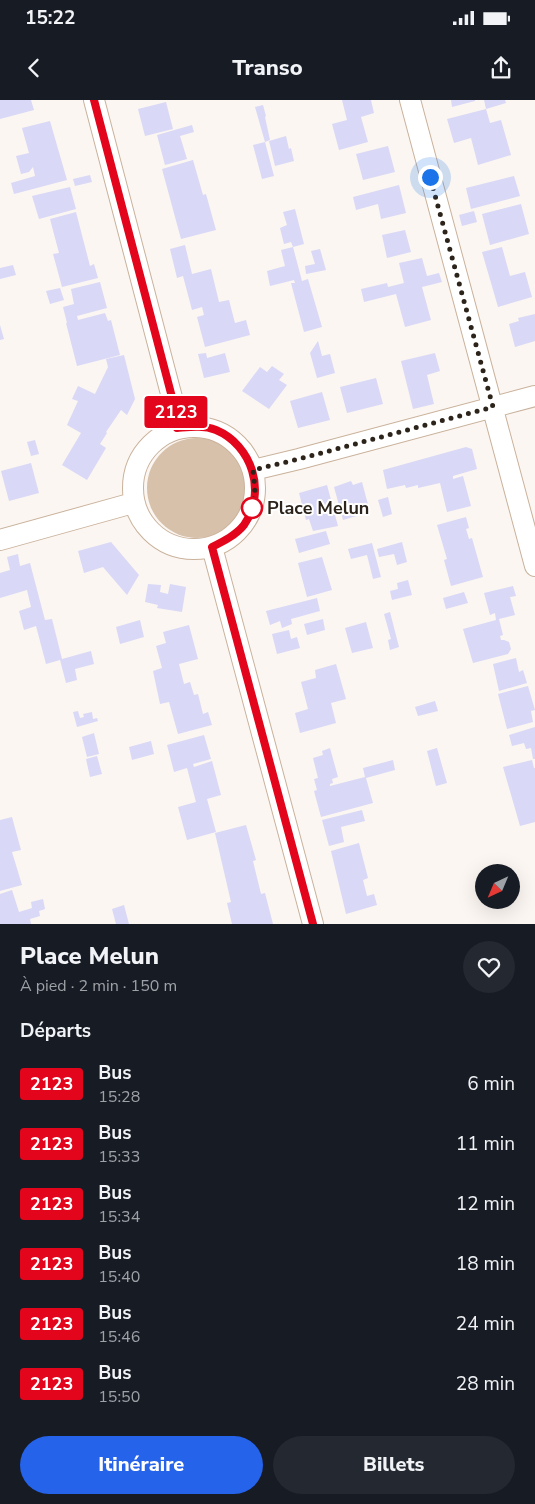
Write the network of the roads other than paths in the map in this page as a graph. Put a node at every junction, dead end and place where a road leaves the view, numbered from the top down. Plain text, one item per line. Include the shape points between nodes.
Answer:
1 (94, 100) edge
2 (410, 100) edge
3 (535, 396) edge
4 (493, 407) junction
5 (177, 428) junction
6 (253, 470) junction
7 (133, 503) junction
8 (0, 540) edge
9 (212, 547) junction
10 (535, 566) edge
11 (313, 924) edge

1 - 5 street via 176,412
2 - 4 street
3 - 4 street
4 - 6 street
4 - 10 street
5 - 6 street via 196,426 215,430 231,439
5 - 7 street via 160,436 137,463 132,480
6 - 9 street via 254,498 244,525 230,538
7 - 8 street
7 - 9 street via 148,530 162,541 178,548
9 - 11 street

